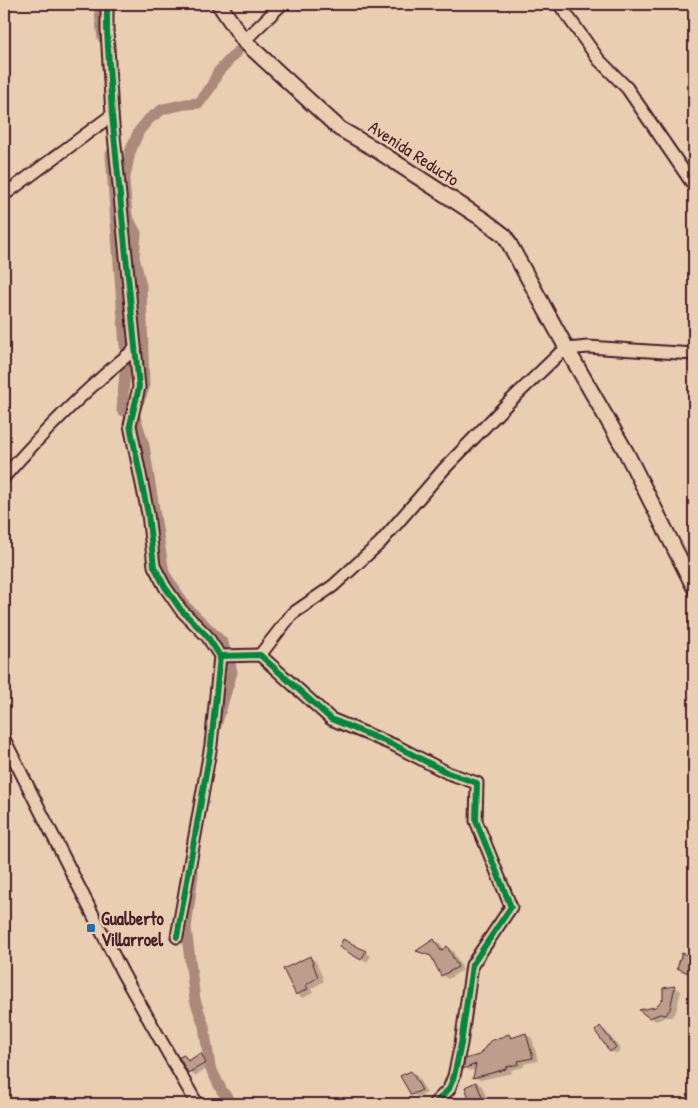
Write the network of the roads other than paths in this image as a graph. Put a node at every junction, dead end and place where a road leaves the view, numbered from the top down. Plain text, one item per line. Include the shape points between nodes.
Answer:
1 (107, 4) edge
2 (220, 4) edge
3 (282, 4) edge
4 (559, 4) edge
5 (244, 41) junction
6 (112, 116) junction
7 (694, 186) edge
8 (4, 194) edge
9 (135, 349) junction
10 (567, 349) junction
11 (694, 354) edge
12 (4, 477) edge
13 (694, 586) edge
14 (260, 655) junction
15 (220, 656) junction
16 (4, 739) edge
17 (177, 937) dead end
18 (197, 1104) edge
19 (434, 1104) edge

1 - 6 street
2 - 5 main road, Avenida Reducto
3 - 5 street
4 - 7 street via 599,60 628,88
5 - 10 main road, Avenida Reducto via 340,129 505,236
6 - 8 street
6 - 9 street
9 - 12 street via 97,380
9 - 15 street via 139,387 130,425 148,514 154,566 181,610 207,636
10 - 11 street via 588,347
10 - 13 main road, Avenida Reducto via 626,452
10 - 14 street via 450,462 380,543 333,586 292,614
14 - 15 street
14 - 19 street via 331,719 477,783 476,822 511,908 472,965 454,1076 449,1089
15 - 17 street via 211,745
16 - 18 street via 123,974

